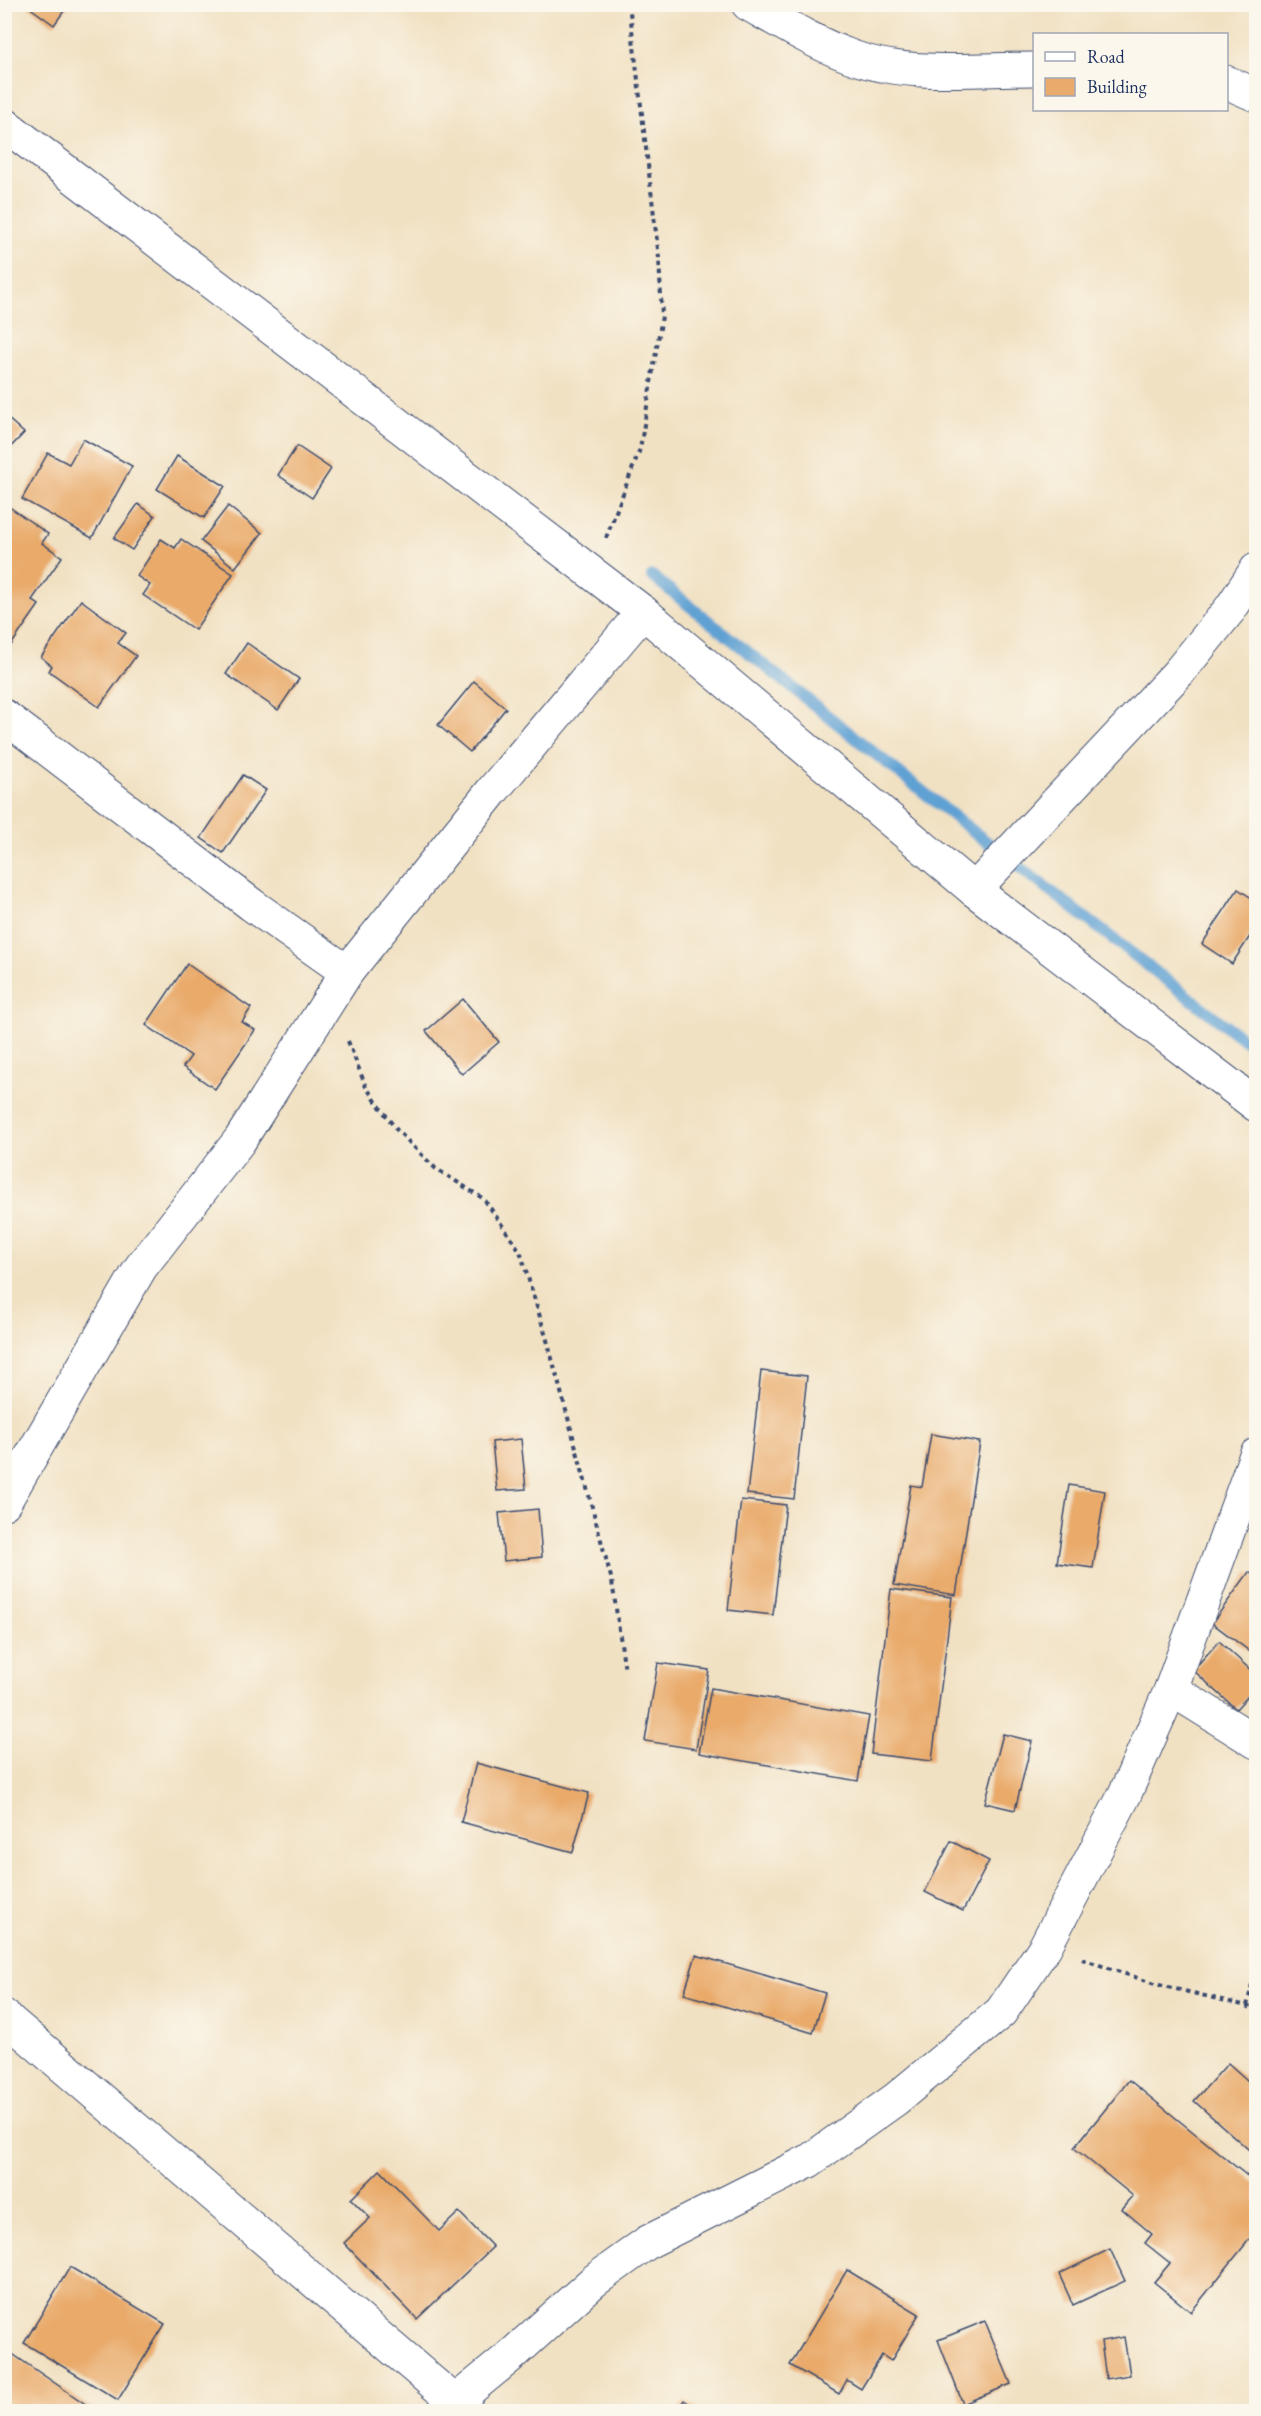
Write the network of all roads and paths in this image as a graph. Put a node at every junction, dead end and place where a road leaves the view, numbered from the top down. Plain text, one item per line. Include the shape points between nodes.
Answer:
1 (629, 4) edge
2 (748, 4) edge
3 (1033, 69) edge
4 (1228, 82) edge
5 (1257, 95) edge
6 (4, 124) edge
7 (1257, 570) edge
8 (594, 576) junction
9 (643, 612) junction
10 (4, 716) edge
11 (974, 890) junction
12 (342, 980) junction
13 (1257, 1105) edge
14 (1257, 1455) edge
15 (4, 1503) edge
16 (625, 1671) dead end
17 (1171, 1689) junction
18 (1257, 1742) edge
19 (1045, 1947) junction
20 (1257, 1966) edge
21 (1247, 2006) junction
22 (1257, 2011) edge
23 (4, 2016) edge
24 (462, 2406) edge

1 - 8 path via 659,258 662,316 640,449 619,498
2 - 3 street via 847,56 873,63 914,69
4 - 5 street
6 - 8 street
7 - 11 street via 1179,672
8 - 9 street
9 - 11 street
9 - 12 street via 493,790
10 - 12 street via 252,905
11 - 13 street
12 - 15 street via 240,1140 141,1267
12 - 16 path via 349,1044 366,1087 395,1128 435,1168 484,1198 520,1251 612,1581
14 - 17 street
17 - 18 street
17 - 19 street via 1124,1796
19 - 21 path via 1155,1984
19 - 24 street via 1001,2012 896,2099 809,2161 648,2242 594,2281
20 - 21 path
21 - 22 path
23 - 24 street

